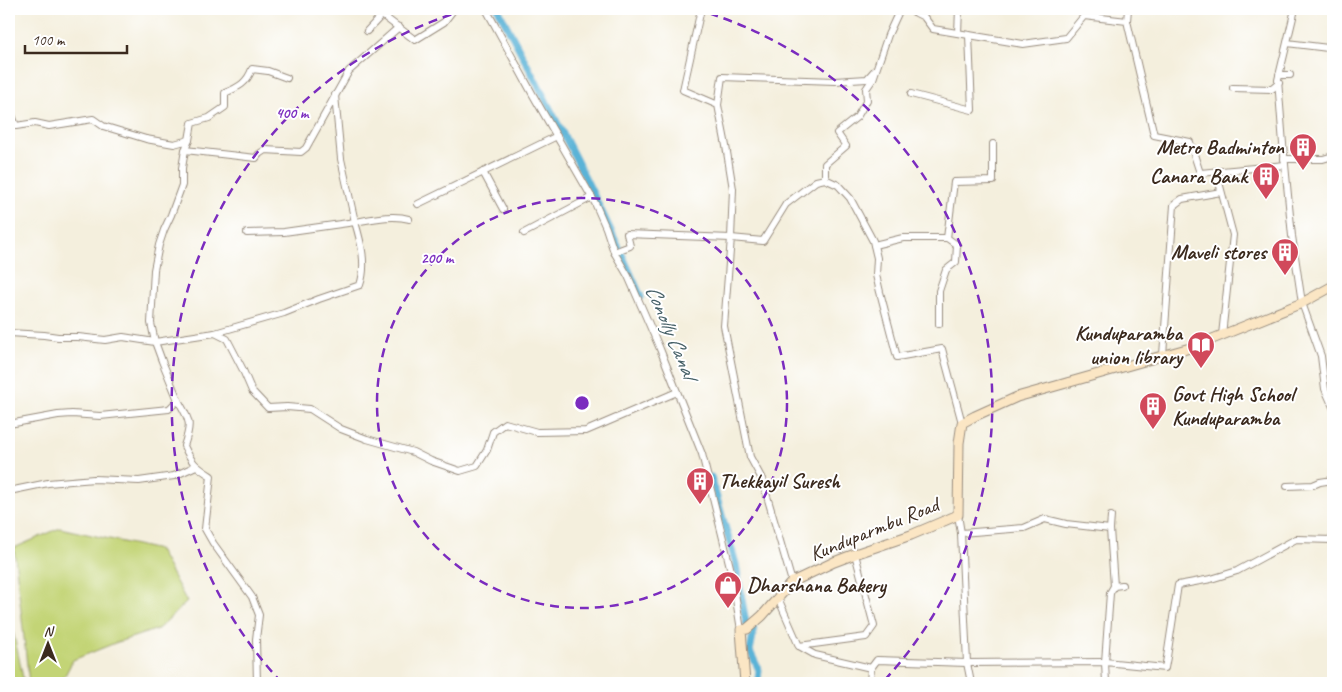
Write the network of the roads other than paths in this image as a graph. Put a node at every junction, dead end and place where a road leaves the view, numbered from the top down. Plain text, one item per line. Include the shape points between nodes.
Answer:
1 (454, 9) edge
2 (486, 9) edge
3 (701, 9) edge
4 (900, 9) edge
5 (908, 9) edge
6 (959, 9) edge
7 (1128, 9) edge
8 (1295, 9) edge
9 (1127, 21) junction
10 (399, 27) junction
11 (367, 31) dead end
12 (958, 33) junction
13 (969, 35) junction
14 (1287, 43) junction
15 (1333, 48) edge
16 (876, 69) junction
17 (1279, 75) junction
18 (1290, 75) dead end
19 (287, 78) dead end
20 (1278, 83) junction
21 (1233, 88) dead end
22 (335, 94) junction
23 (911, 94) dead end
24 (718, 105) junction
25 (9, 107) edge
26 (557, 136) junction
27 (189, 140) junction
28 (993, 144) dead end
29 (185, 150) junction
30 (1333, 156) edge
31 (1285, 162) junction
32 (1216, 171) junction
33 (484, 172) junction
34 (825, 179) junction
35 (1221, 192) junction
36 (592, 198) junction
37 (418, 204) dead end
38 (503, 210) dead end
39 (409, 220) dead end
40 (356, 222) junction
41 (247, 233) dead end
42 (524, 233) dead end
43 (731, 238) junction
44 (947, 238) junction
45 (874, 246) junction
46 (615, 251) junction
47 (1333, 286) edge
48 (1302, 303) junction
49 (939, 324) dead end
50 (215, 333) junction
51 (9, 334) edge
52 (1222, 335) junction
53 (156, 342) junction
54 (1163, 355) junction
55 (677, 392) junction
56 (178, 400) junction
57 (1333, 407) edge
58 (962, 423) junction
59 (9, 424) edge
60 (196, 466) junction
61 (1333, 480) edge
62 (1287, 486) dead end
63 (9, 491) edge
64 (958, 515) junction
65 (1111, 516) dead end
66 (1110, 529) junction
67 (961, 533) junction
68 (1333, 540) edge
69 (855, 554) junction
70 (792, 582) junction
71 (1122, 585) dead end
72 (1114, 586) junction
73 (778, 598) junction
74 (747, 627) junction
75 (799, 646) junction
76 (1105, 662) junction
77 (967, 663) junction
78 (871, 668) junction
79 (1333, 674) edge
80 (257, 683) edge
81 (746, 683) edge
82 (870, 683) edge
83 (971, 683) edge
84 (1106, 683) edge
85 (1332, 683) edge

1 - 10 street via 444,22 415,40
2 - 26 street
3 - 24 street via 684,90
4 - 16 street
5 - 12 street via 924,17 933,29
6 - 12 street
7 - 9 street
8 - 14 street
9 - 13 street via 1084,16 1066,38 1023,44
9 - 32 street via 1154,135 1190,142 1200,172
10 - 11 street via 382,15
10 - 22 street via 349,71
12 - 13 street
13 - 23 street via 972,110
14 - 15 street
14 - 17 street
16 - 24 street via 867,79 835,81 722,77
16 - 34 street via 866,89 867,100 857,117 837,133 846,146 825,164
17 - 18 street
17 - 20 street
19 - 27 street via 252,68 240,86 225,93 225,107 192,124
20 - 21 street via 1272,89
20 - 31 street
22 - 29 street via 301,152 265,150 256,158
22 - 40 street via 341,159
24 - 43 street via 733,188
25 - 27 street via 16,126 34,123 49,126 93,119 103,126 146,139 174,144
26 - 33 street
26 - 36 street
27 - 29 street
28 - 44 street via 993,181 954,182
29 - 53 street via 182,185 164,230 154,270 151,322
30 - 31 street
31 - 32 street
31 - 48 street
32 - 35 street
33 - 37 street
33 - 38 street
34 - 43 street via 816,181 786,204 764,241
34 - 45 street via 838,184 850,198
35 - 52 street via 1233,235
35 - 54 street via 1182,199 1174,205
36 - 42 street
36 - 46 street
39 - 40 street via 401,217
40 - 41 street via 284,232
40 - 50 street via 362,243 363,277 360,285 284,313
43 - 46 street via 627,234 630,246
43 - 70 street via 724,326 750,457 762,479
44 - 45 street via 903,238
44 - 49 street via 956,245 956,262 946,270 939,291
45 - 58 street via 876,275 897,357 942,349
46 - 55 street via 640,301
47 - 48 main road
48 - 52 main road
48 - 57 street via 1321,356 1325,390
50 - 53 street
50 - 55 street via 227,339 252,391 268,408 310,409 341,429 460,471 476,466 487,450 493,432 505,423 537,432 586,431
51 - 53 street
52 - 54 main road
53 - 56 street
54 - 58 main road via 1017,397
55 - 74 street via 703,460
56 - 59 street via 169,409 100,416 58,415
56 - 60 street via 188,417 190,429 184,446
58 - 64 main road, Kunduparmbu Road
60 - 63 street via 174,476 139,481 94,479
60 - 80 street via 211,476 204,529 252,597 259,615
61 - 62 street
64 - 67 street
64 - 69 main road, Kunduparmbu Road
65 - 66 street
66 - 67 street via 1045,519 1024,528
66 - 72 street
67 - 77 street
68 - 76 street via 1296,539 1237,571 1178,585 1165,668
69 - 70 main road, Kunduparmbu Road
69 - 75 street via 874,626 866,637
70 - 73 main road, Kunduparmbu Road
71 - 72 street
72 - 76 street via 1108,607
73 - 74 main road, Kunduparmbu Road
73 - 75 street
74 - 81 main road
75 - 78 street via 815,656
76 - 77 street
76 - 84 street
77 - 78 street via 877,660
77 - 83 street
78 - 82 street
79 - 85 street

